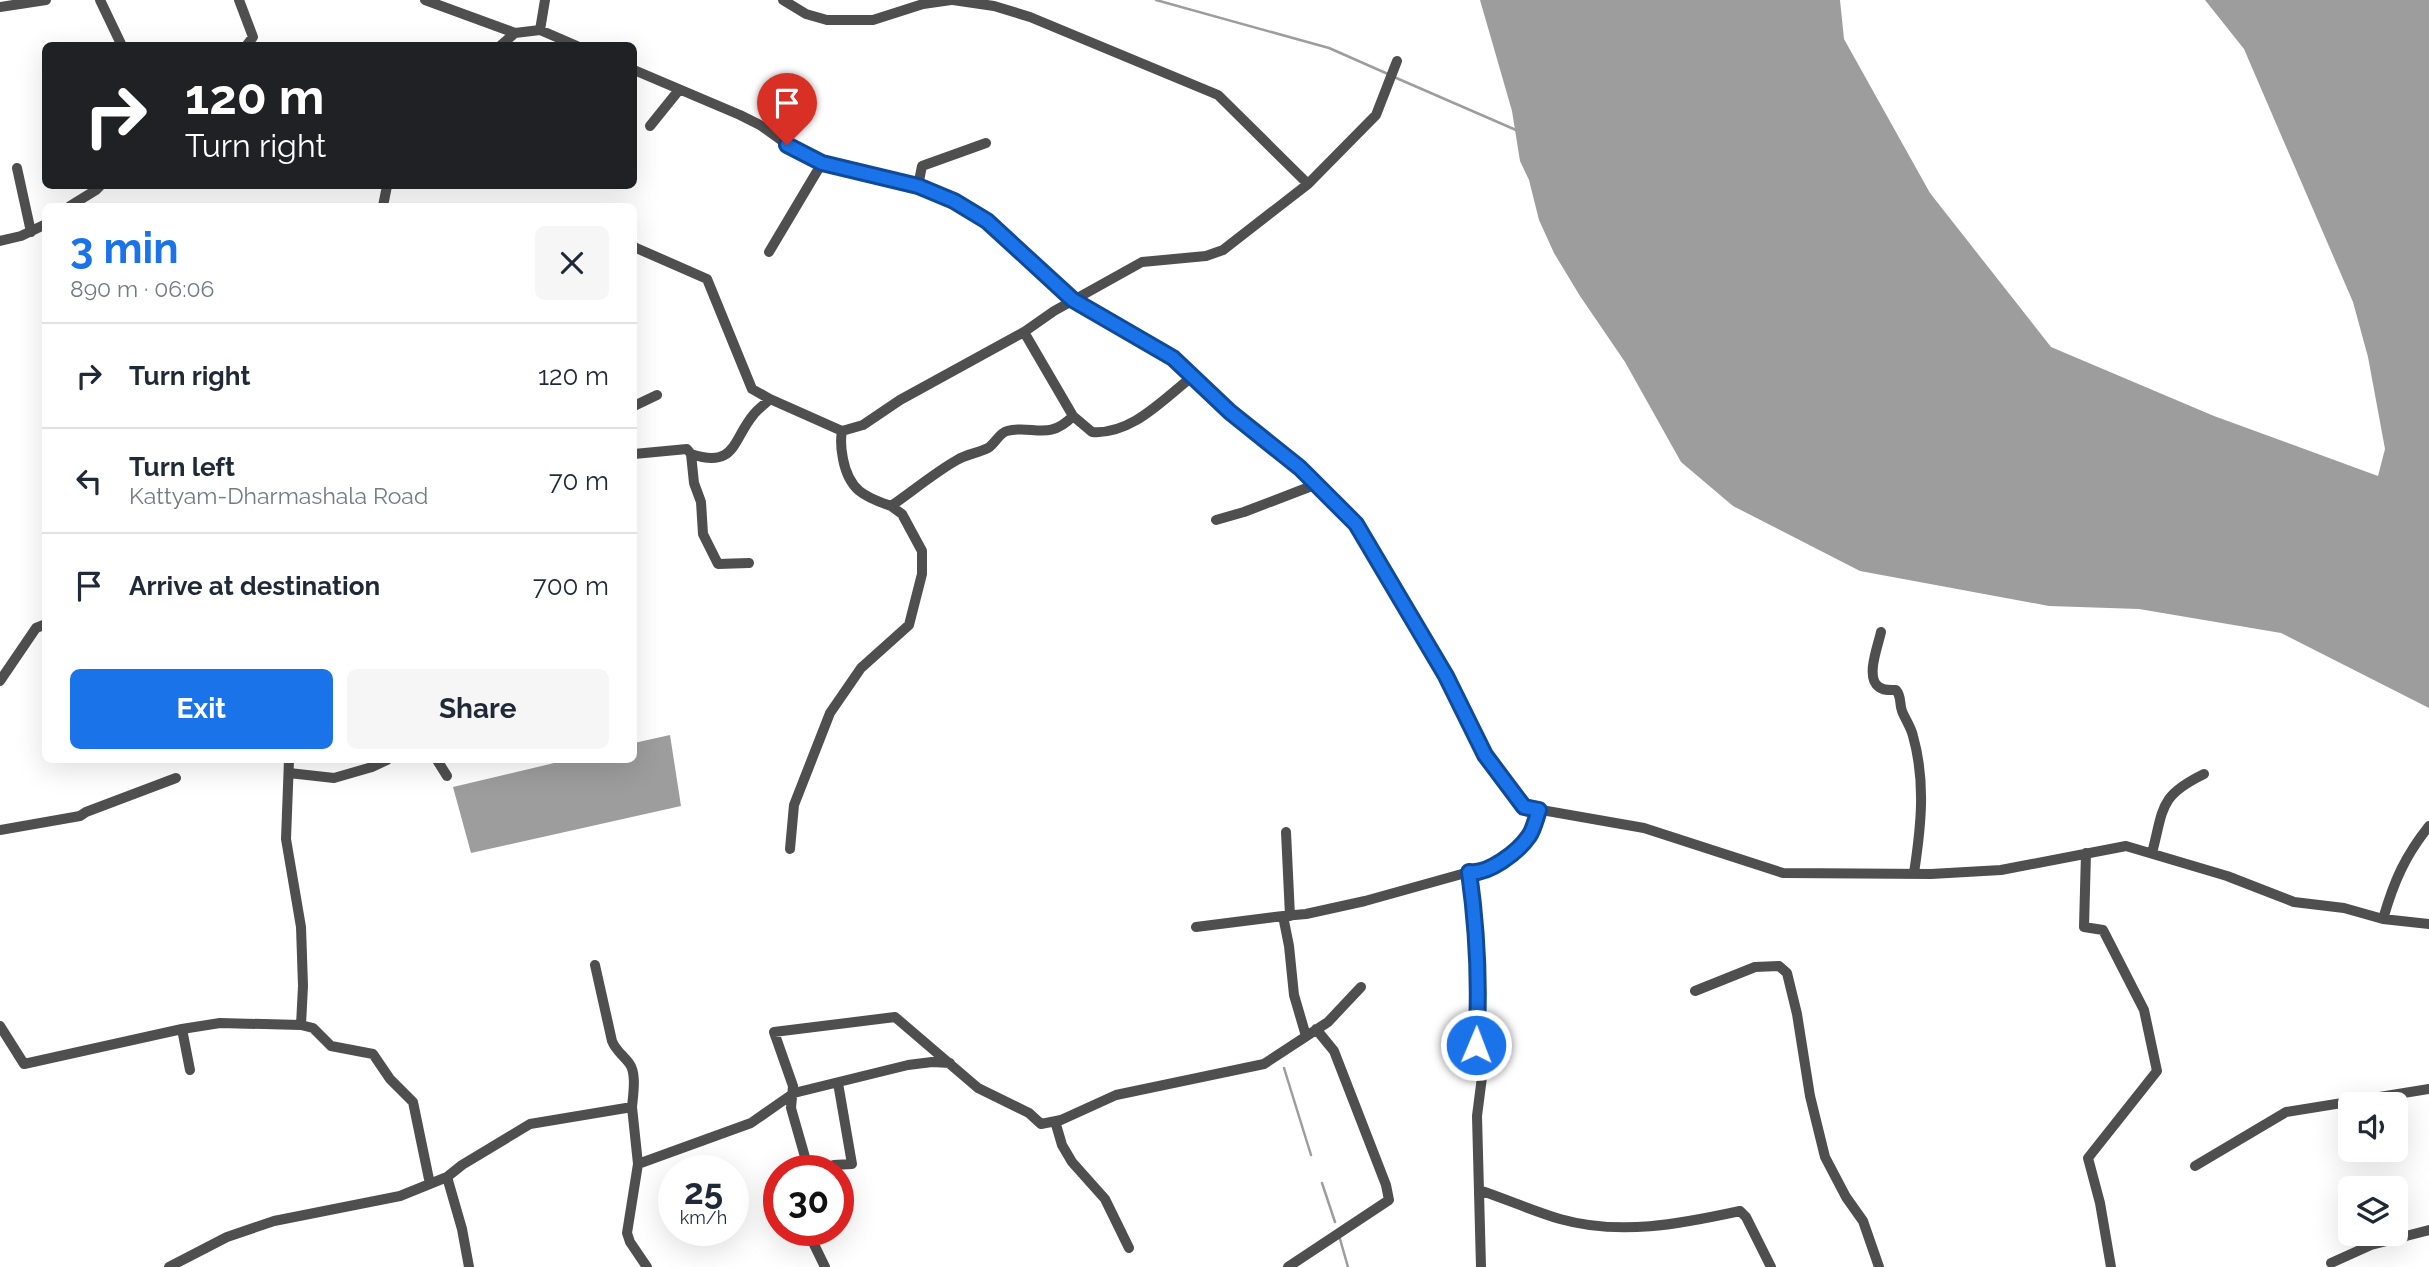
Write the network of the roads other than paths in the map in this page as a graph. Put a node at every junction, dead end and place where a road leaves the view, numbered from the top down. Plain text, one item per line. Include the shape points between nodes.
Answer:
1 (46, 0) edge
2 (100, 0) edge
3 (239, 0) edge
4 (425, 0) edge
5 (545, 0) edge
6 (783, 0) edge
7 (952, 0) edge
8 (0, 7) edge
9 (540, 30) junction
10 (515, 33) junction
11 (120, 42) edge
12 (249, 42) edge
13 (505, 42) edge
14 (568, 42) edge
15 (1396, 66) dead end
16 (637, 71) edge
17 (679, 90) junction
18 (650, 126) dead end
19 (986, 143) dead end
20 (822, 163) junction
21 (17, 168) dead end
22 (1308, 184) junction
23 (918, 186) junction
24 (98, 189) edge
25 (75, 203) edge
26 (42, 227) edge
27 (31, 232) junction
28 (0, 241) edge
29 (637, 248) edge
30 (769, 251) dead end
31 (1073, 300) junction
32 (1024, 332) junction
33 (1192, 377) junction
34 (657, 395) dead end
35 (770, 399) junction
36 (637, 405) edge
37 (1073, 416) junction
38 (842, 431) junction
39 (637, 454) edge
40 (691, 454) junction
41 (1317, 484) junction
42 (891, 506) junction
43 (1216, 520) dead end
44 (749, 563) dead end
45 (42, 626) edge
46 (1881, 632) dead end
47 (3, 676) edge
48 (289, 763) edge
49 (439, 763) edge
50 (361, 765) edge
51 (289, 773) junction
52 (2204, 774) dead end
53 (447, 776) dead end
54 (176, 778) dead end
55 (1539, 810) junction
56 (2429, 826) edge
57 (0, 830) edge
58 (1286, 832) dead end
59 (790, 849) dead end
60 (2086, 853) junction
61 (2152, 853) junction
62 (1469, 872) junction
63 (1914, 873) junction
64 (1286, 916) junction
65 (2383, 919) junction
66 (1196, 927) dead end
67 (2429, 927) edge
68 (595, 965) dead end
69 (1361, 987) dead end
70 (1695, 991) dead end
71 (302, 1025) junction
72 (0, 1026) edge
73 (182, 1029) junction
74 (1317, 1029) junction
75 (1306, 1036) junction
76 (950, 1063) junction
77 (190, 1070) dead end
78 (838, 1083) junction
79 (2429, 1089) edge
80 (794, 1093) junction
81 (632, 1107) junction
82 (1055, 1121) junction
83 (804, 1155) edge
84 (850, 1155) edge
85 (638, 1164) junction
86 (2195, 1166) dead end
87 (447, 1177) junction
88 (430, 1184) junction
89 (1479, 1190) junction
90 (2429, 1230) edge
91 (815, 1246) edge
92 (1129, 1248) dead end
93 (2329, 1266) edge
94 (169, 1267) edge
95 (469, 1267) edge
96 (647, 1267) edge
97 (825, 1267) edge
98 (1288, 1267) edge
99 (1481, 1267) edge
100 (1771, 1267) edge
101 (1879, 1267) edge
102 (2111, 1267) edge

1 - 8 street
2 - 11 street
3 - 12 street via 253,37
4 - 10 street
5 - 9 street
6 - 7 street via 827,20 873,20
7 - 22 street via 1030,17 1218,95
9 - 10 street
9 - 14 street
10 - 13 street
15 - 22 street via 1376,116
16 - 17 street
17 - 18 street
17 - 20 street via 750,120
19 - 23 street via 922,166
20 - 23 street
20 - 30 street
21 - 27 street
22 - 31 street via 1223,250 1142,262
23 - 31 street via 987,221
24 - 25 street
26 - 27 street
27 - 28 street
29 - 35 street via 707,279 752,389
31 - 32 street
31 - 33 street via 1173,358
32 - 37 street
32 - 38 street via 863,425
33 - 37 street via 1135,421 1114,431 1092,432
33 - 41 street
34 - 36 street
35 - 38 street
35 - 40 street via 754,414 730,452 720,457
37 - 42 street via 1065,424 1037,432 1003,432 989,448 960,457
38 - 42 street via 841,448 850,482 863,495
39 - 40 street via 681,448
40 - 44 street via 703,534 718,564
41 - 43 street
41 - 55 street via 1356,524 1446,676 1485,755 1524,807
42 - 59 street via 902,514 922,551 922,574 909,625 861,668 830,713 794,806
45 - 47 street
46 - 63 street via 1873,678 1883,690 1896,690 1900,696 1919,764 1922,821
48 - 51 street
49 - 53 street
50 - 51 street via 334,778
51 - 71 street via 286,839 301,927
52 - 61 street via 2171,794
54 - 57 street via 80,816
55 - 62 street via 1530,835 1518,847 1488,870
55 - 63 street via 1644,828 1783,873
56 - 65 street via 2400,869
58 - 64 street
60 - 61 street via 2126,846
60 - 63 street via 2001,870
60 - 102 street via 2084,927 2103,930 2115,952 2144,1010 2157,1071 2088,1158
61 - 65 street via 2294,902
62 - 64 street via 1387,896
62 - 89 street via 1475,933 1476,1050 1482,1077 1477,1116
64 - 66 street
64 - 75 street via 1294,995
65 - 67 street
68 - 81 street via 612,1041 633,1071
69 - 74 street
70 - 101 street via 1755,967 1779,966 1787,973 1825,1157 1863,1221
71 - 73 street via 220,1023
71 - 88 street via 313,1028 331,1046 373,1054 413,1102
72 - 73 street via 24,1065
73 - 77 street
74 - 75 street
74 - 98 street via 1334,1051 1389,1200
75 - 82 street via 1264,1064 1116,1095
76 - 78 street via 921,1063
76 - 80 street via 895,1017 774,1032
76 - 82 street via 978,1088 1029,1113 1041,1124
78 - 80 street
78 - 84 street
79 - 86 street via 2286,1112
80 - 83 street via 791,1108
80 - 85 street via 740,1127
81 - 85 street
81 - 87 street via 530,1124
82 - 92 street via 1062,1145 1105,1199
85 - 96 street via 627,1233
87 - 88 street
87 - 95 street
88 - 94 street via 400,1196 274,1221 227,1237
89 - 99 street
89 - 100 street via 1561,1219 1618,1228 1669,1226 1740,1211
90 - 93 street via 2371,1245
91 - 97 street

